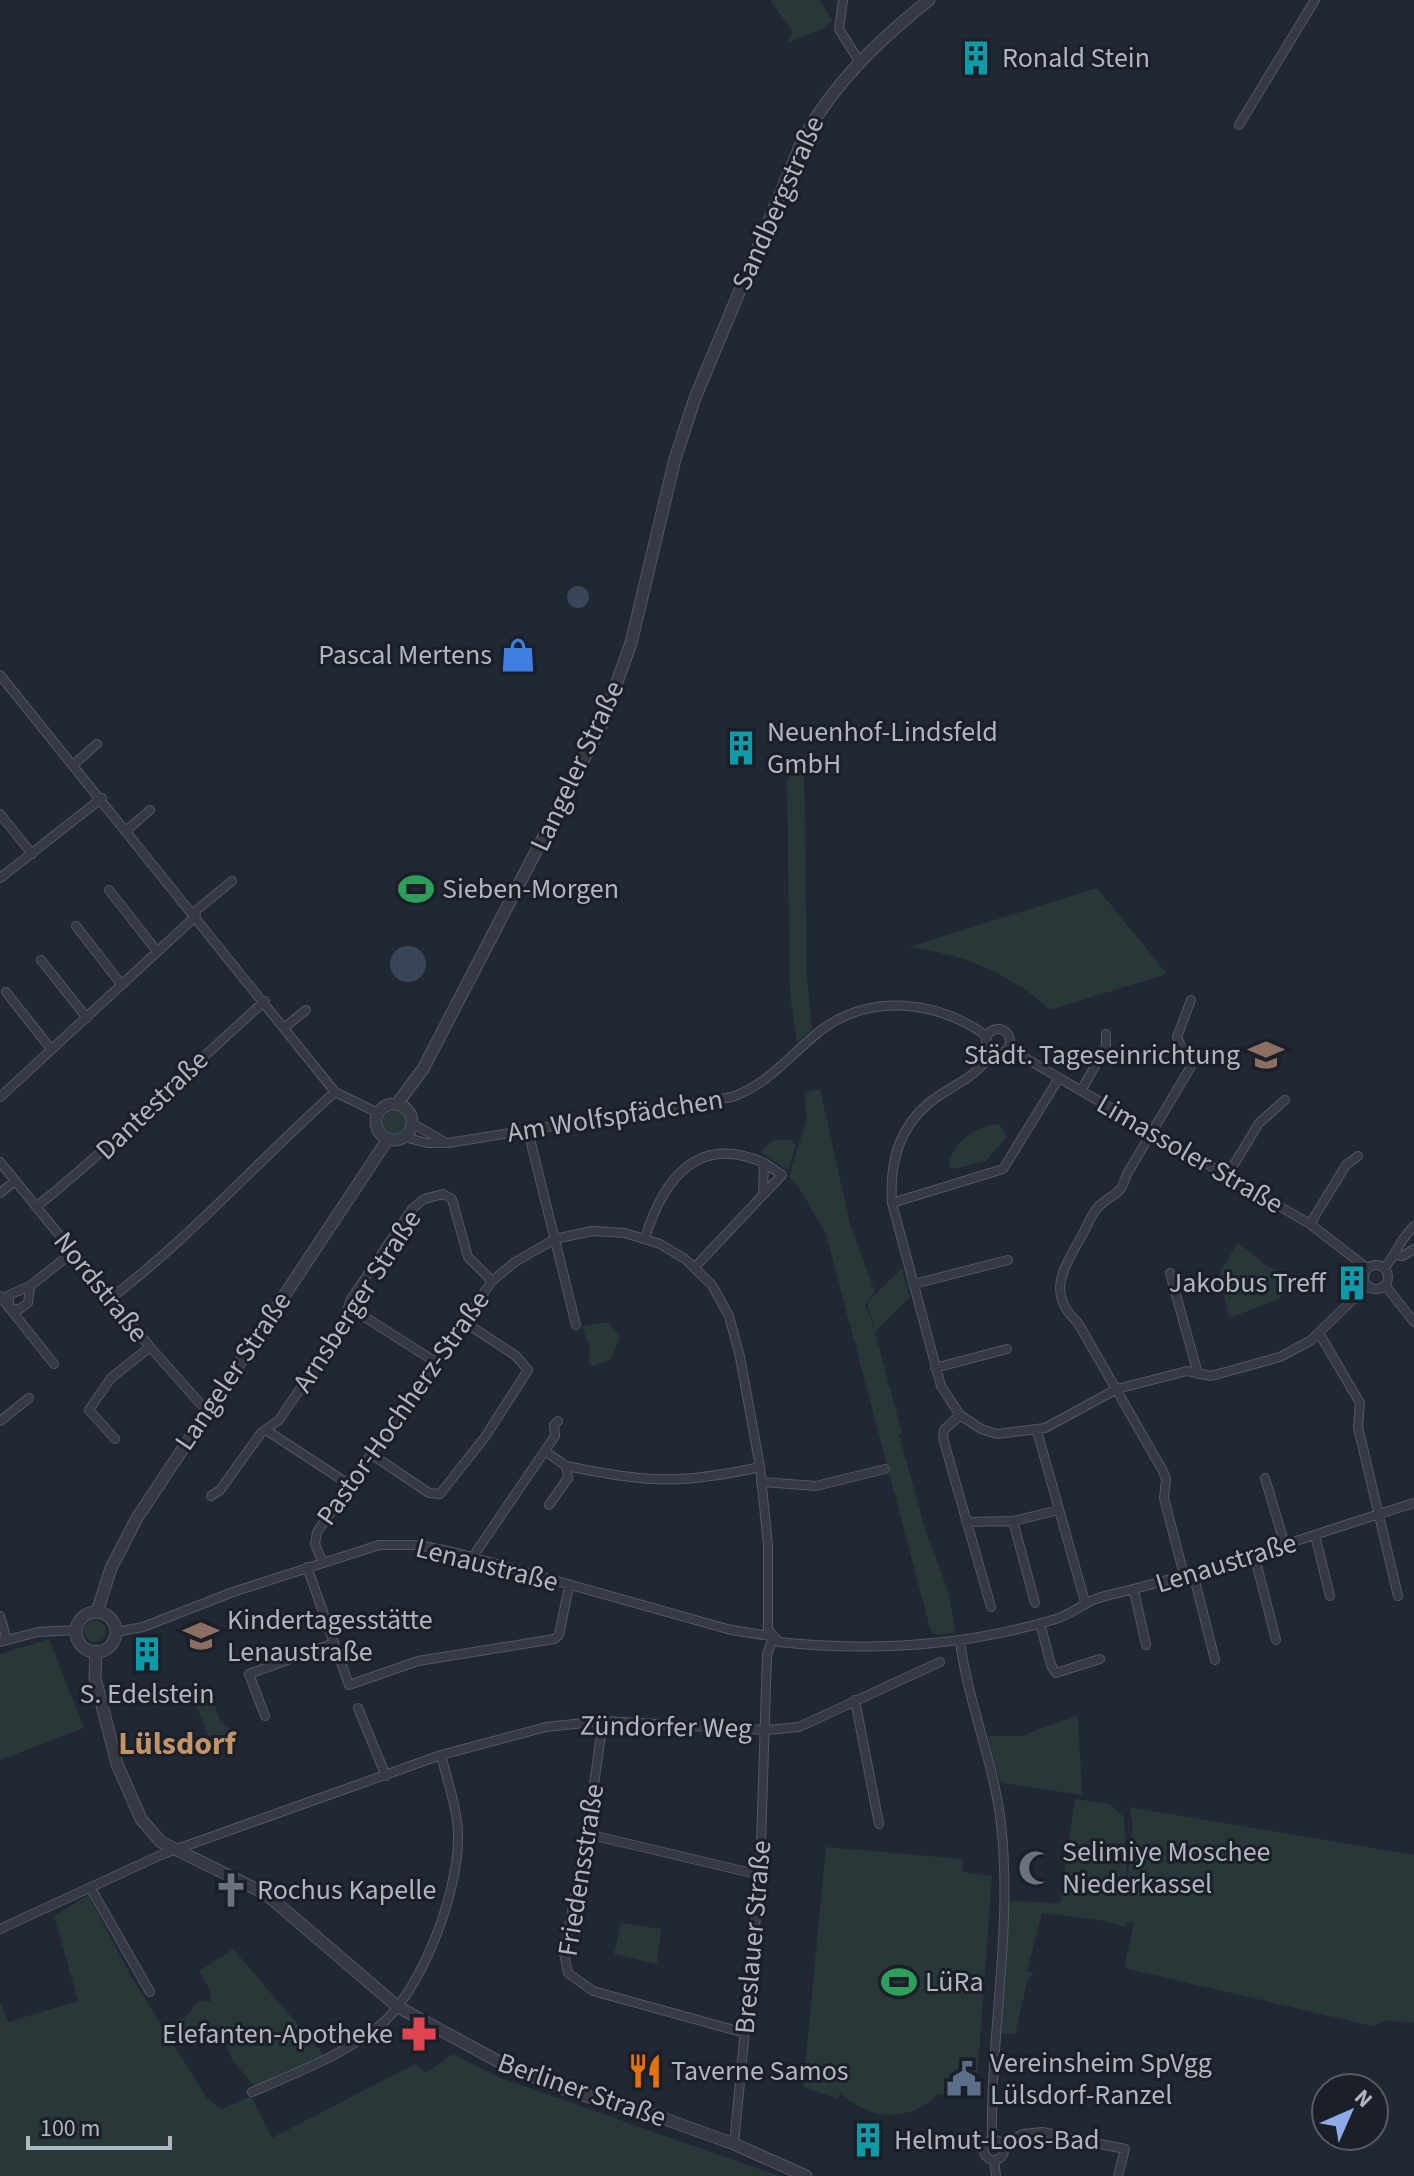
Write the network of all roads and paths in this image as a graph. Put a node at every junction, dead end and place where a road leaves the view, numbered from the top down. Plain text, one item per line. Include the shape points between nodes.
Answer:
1 (843, 0) edge
2 (929, 0) edge
3 (1315, 0) edge
4 (859, 61) junction
5 (1239, 125) dead end
6 (680, 442) joint
7 (0, 675) edge
8 (97, 744) dead end
9 (74, 764) junction
10 (102, 798) junction
11 (150, 810) dead end
12 (0, 814) edge
13 (127, 830) junction
14 (32, 854) junction
15 (0, 878) edge
16 (232, 881) dead end
17 (109, 890) dead end
18 (194, 914) junction
19 (76, 926) dead end
20 (156, 950) junction
21 (41, 960) dead end
22 (121, 984) junction
23 (6, 992) dead end
24 (1191, 1000) dead end
25 (265, 1001) junction
26 (306, 1010) dead end
27 (87, 1018) junction
28 (285, 1027) junction
29 (1106, 1034) dead end
30 (987, 1036) junction
31 (1008, 1048) junction
32 (51, 1049) junction
33 (992, 1051) junction
34 (423, 1069) junction
35 (1059, 1078) junction
36 (1081, 1091) junction
37 (335, 1092) junction
38 (0, 1097) edge
39 (1285, 1100) dead end
40 (397, 1104) junction
41 (378, 1113) junction
42 (410, 1118) junction
43 (528, 1131) junction
44 (1152, 1132) junction
45 (404, 1137) junction
46 (388, 1139) junction
47 (448, 1143) junction
48 (1358, 1156) dead end
49 (0, 1162) edge
50 (764, 1163) junction
51 (1227, 1176) junction
52 (15, 1181) junction
53 (0, 1193) edge
54 (763, 1195) junction
55 (892, 1203) junction
56 (36, 1207) junction
57 (1310, 1224) junction
58 (1414, 1226) edge
59 (645, 1238) junction
60 (555, 1239) junction
61 (1414, 1249) edge
62 (73, 1252) junction
63 (1396, 1255) junction
64 (1008, 1260) dead end
65 (695, 1267) junction
66 (1367, 1268) junction
67 (1384, 1268) junction
68 (1170, 1273) dead end
69 (492, 1281) junction
70 (914, 1284) junction
71 (1385, 1285) junction
72 (30, 1286) junction
73 (1367, 1286) junction
74 (0, 1296) edge
75 (111, 1298) junction
76 (349, 1307) junction
77 (9, 1308) junction
78 (463, 1321) junction
79 (1414, 1322) edge
80 (576, 1325) dead end
81 (1319, 1333) junction
82 (150, 1347) junction
83 (1007, 1349) dead end
84 (434, 1361) junction
85 (54, 1364) dead end
86 (935, 1368) junction
87 (1198, 1374) junction
88 (1117, 1389) junction
89 (29, 1398) dead end
90 (206, 1410) junction
91 (960, 1415) junction
92 (0, 1421) edge
93 (558, 1421) dead end
94 (266, 1430) junction
95 (1037, 1431) junction
96 (115, 1439) dead end
97 (545, 1451) junction
98 (371, 1454) junction
99 (566, 1466) junction
100 (760, 1467) junction
101 (885, 1469) dead end
102 (1265, 1478) dead end
103 (761, 1482) junction
104 (350, 1485) junction
105 (211, 1496) dead end
106 (1414, 1503) edge
107 (549, 1505) dead end
108 (1059, 1510) junction
109 (1379, 1514) junction
110 (1013, 1521) junction
111 (966, 1522) junction
112 (1315, 1535) junction
113 (1285, 1545) junction
114 (1254, 1554) junction
115 (472, 1558) junction
116 (323, 1563) junction
117 (307, 1567) junction
118 (1188, 1574) junction
119 (569, 1586) junction
120 (1134, 1591) junction
121 (1330, 1596) dead end
122 (1398, 1596) dead end
123 (1085, 1602) junction
124 (1035, 1603) dead end
125 (991, 1607) dead end
126 (97, 1612) junction
127 (0, 1616) edge
128 (1040, 1623) junction
129 (76, 1630) junction
130 (116, 1632) junction
131 (772, 1638) junction
132 (1276, 1640) dead end
133 (4, 1641) edge
134 (960, 1641) junction
135 (334, 1643) junction
136 (1146, 1645) dead end
137 (96, 1651) junction
138 (1100, 1659) dead end
139 (1215, 1660) dead end
140 (940, 1662) dead end
141 (855, 1700) junction
142 (358, 1708) dead end
143 (265, 1716) dead end
144 (603, 1721) junction
145 (766, 1730) junction
146 (441, 1755) junction
147 (386, 1776) junction
148 (879, 1824) dead end
149 (587, 1834) junction
150 (172, 1850) junction
151 (760, 1875) junction
152 (90, 1887) junction
153 (0, 1929) edge
154 (150, 1992) dead end
155 (398, 2007) junction
156 (745, 2033) junction
157 (252, 2092) dead end
158 (992, 2140) junction
159 (734, 2144) junction
160 (1002, 2144) junction
161 (994, 2160) junction
162 (806, 2176) edge
163 (996, 2176) edge
164 (1118, 2176) edge

1 - 4 street via 839,29
2 - 4 street, Sandbergstraße
3 - 5 street
4 - 6 street, Sandbergstraße via 836,85 804,137
6 - 34 street, Langeler Straße via 631,643 602,724
7 - 9 street
8 - 9 street
9 - 10 street
10 - 13 street
10 - 14 street
11 - 13 street
12 - 14 street
13 - 18 street
14 - 15 street
16 - 18 street
17 - 20 street
18 - 20 street
18 - 25 street
19 - 22 street
20 - 22 street
21 - 27 street
22 - 27 street
23 - 32 street
24 - 44 street via 1177,1037 1190,1068
25 - 28 street
25 - 56 street, Dantestraße
26 - 28 street
27 - 32 street
28 - 37 street
29 - 36 street via 1106,1046
30 - 31 street via 1004,1031 1010,1039
30 - 33 street
30 - 43 street, Am Wolfspfädchen via 937,1010 880,1007 846,1016 822,1030 771,1078 732,1097
31 - 33 street
31 - 35 street, Limassoler Straße
32 - 38 street
33 - 55 street via 975,1074 939,1095 910,1123 894,1159
34 - 40 street, Langeler Straße
34 - 42 street, Langeler Straße
35 - 36 street, Limassoler Straße
35 - 55 street via 1003,1169
36 - 44 street, Limassoler Straße
37 - 41 street
37 - 75 street via 252,1166 175,1246
39 - 51 street via 1259,1123
40 - 41 street
40 - 42 street
41 - 46 street via 377,1129
42 - 45 street
42 - 47 street
43 - 47 street, Am Wolfspfädchen
43 - 60 street
44 - 51 street, Limassoler Straße
44 - 88 street via 1122,1191 1099,1207 1059,1283 1067,1312
45 - 46 street
45 - 47 street, Am Wolfspfädchen
46 - 90 street, Langeler Straße
48 - 57 street via 1346,1165
49 - 52 street, Nordstraße
50 - 54 street
50 - 54 street via 782,1175
50 - 59 street via 732,1154 695,1162 664,1189
51 - 57 street, Limassoler Straße
52 - 53 street
52 - 56 street, Nordstraße
54 - 65 street
55 - 70 street
56 - 62 street, Nordstraße
57 - 66 street, Limassoler Straße
58 - 63 street via 1396,1245
59 - 60 street, Pastor-Hochherz-Straße via 592,1231
59 - 65 street, Pastor-Hochherz-Straße
60 - 69 street, Pastor-Hochherz-Straße
60 - 80 street
61 - 63 street
62 - 72 street
62 - 75 street, Nordstraße
63 - 67 street
64 - 70 street
65 - 100 street, Pastor-Hochherz-Straße via 729,1316
66 - 67 street
66 - 73 street
67 - 71 street
68 - 87 street
69 - 76 street, Arnsberger Straße via 468,1257 452,1199 436,1194 412,1209
69 - 78 street, Pastor-Hochherz-Straße
70 - 86 street
71 - 73 street
71 - 79 street
72 - 77 street via 9,1295
72 - 77 street via 28,1303 18,1310
73 - 81 street
74 - 77 street
75 - 82 street, Nordstraße
76 - 84 street
76 - 94 street, Arnsberger Straße via 313,1370 279,1420
77 - 85 street
78 - 84 street, Pastor-Hochherz-Straße
78 - 98 street via 528,1370 485,1437 440,1494 429,1493
81 - 87 street via 1271,1360 1211,1376
81 - 109 street via 1360,1403 1358,1427
82 - 90 street, Nordstraße
82 - 96 street via 111,1378 89,1410
83 - 86 street
84 - 98 street, Pastor-Hochherz-Straße
86 - 91 street
87 - 88 street via 1187,1371
88 - 95 street
88 - 118 street via 1163,1471 1164,1498
89 - 92 street
90 - 126 street, Langeler Straße via 137,1518 111,1568
91 - 95 street via 988,1432
91 - 111 street via 943,1438
93 - 97 street via 557,1434
94 - 104 street
94 - 105 street, Arnsberger Straße
95 - 108 street
97 - 99 street
97 - 115 street
98 - 104 street, Pastor-Hochherz-Straße
99 - 100 street via 671,1482
99 - 107 street via 568,1478
100 - 103 street, Pastor-Hochherz-Straße
101 - 103 street via 816,1486
102 - 113 street
103 - 131 street, Pastor-Hochherz-Straße
104 - 116 street, Pastor-Hochherz-Straße via 317,1532 315,1544
106 - 109 street, Lenaustraße
108 - 110 street
108 - 123 street
109 - 112 street, Lenaustraße
109 - 122 street
110 - 111 street
110 - 124 street
111 - 125 street
112 - 113 street, Lenaustraße
112 - 121 street
113 - 114 street, Lenaustraße
114 - 118 street, Lenaustraße
114 - 132 street
115 - 116 street, Lenaustraße via 424,1545 391,1544
115 - 119 street, Lenaustraße
116 - 117 street, Lenaustraße
117 - 130 street, Lenaustraße
117 - 135 street
118 - 120 street, Lenaustraße
118 - 139 street
119 - 131 street, Lenaustraße
119 - 135 street via 554,1639 418,1661 349,1685
120 - 123 street, Lenaustraße
120 - 136 street
123 - 128 street, Lenaustraße via 1069,1614
126 - 129 street via 81,1619
126 - 130 street via 108,1616
127 - 133 street
128 - 134 street, Lenaustraße
128 - 138 street via 1056,1673
129 - 133 street via 48,1630
129 - 137 street via 81,1645
130 - 137 street via 112,1643
131 - 134 street, Lenaustraße via 833,1648
131 - 145 street, Pastor-Hochherz-Straße
134 - 158 street via 1001,1826 1006,1901 991,2087
135 - 143 street via 249,1674
137 - 150 street via 102,1714 124,1785 146,1825
140 - 141 street, Zündorfer Weg
141 - 145 street, Zündorfer Weg via 799,1727
141 - 148 street
142 - 147 street
144 - 145 street, Zündorfer Weg
144 - 146 street, Zündorfer Weg via 546,1727
144 - 149 street, Friedensstraße
145 - 151 street, Breslauer Straße
146 - 147 street, Zündorfer Weg
146 - 155 street via 458,1833 453,1874 438,1929
147 - 150 street, Zündorfer Weg
149 - 151 street
149 - 156 street, Friedensstraße via 564,1953 568,1973 593,1991
150 - 152 street, Zündorfer Weg
150 - 155 street, Berliner Straße via 266,1894
151 - 156 street, Breslauer Straße
152 - 153 street, Zündorfer Weg
152 - 154 street
155 - 157 street via 360,2040
155 - 159 street, Berliner Straße via 524,2073
156 - 159 street, Breslauer Straße
158 - 160 street
158 - 161 street via 983,2149
159 - 162 street, Berliner Straße
160 - 161 street via 1002,2156
160 - 164 street via 1042,2132 1125,2149
161 - 163 street

